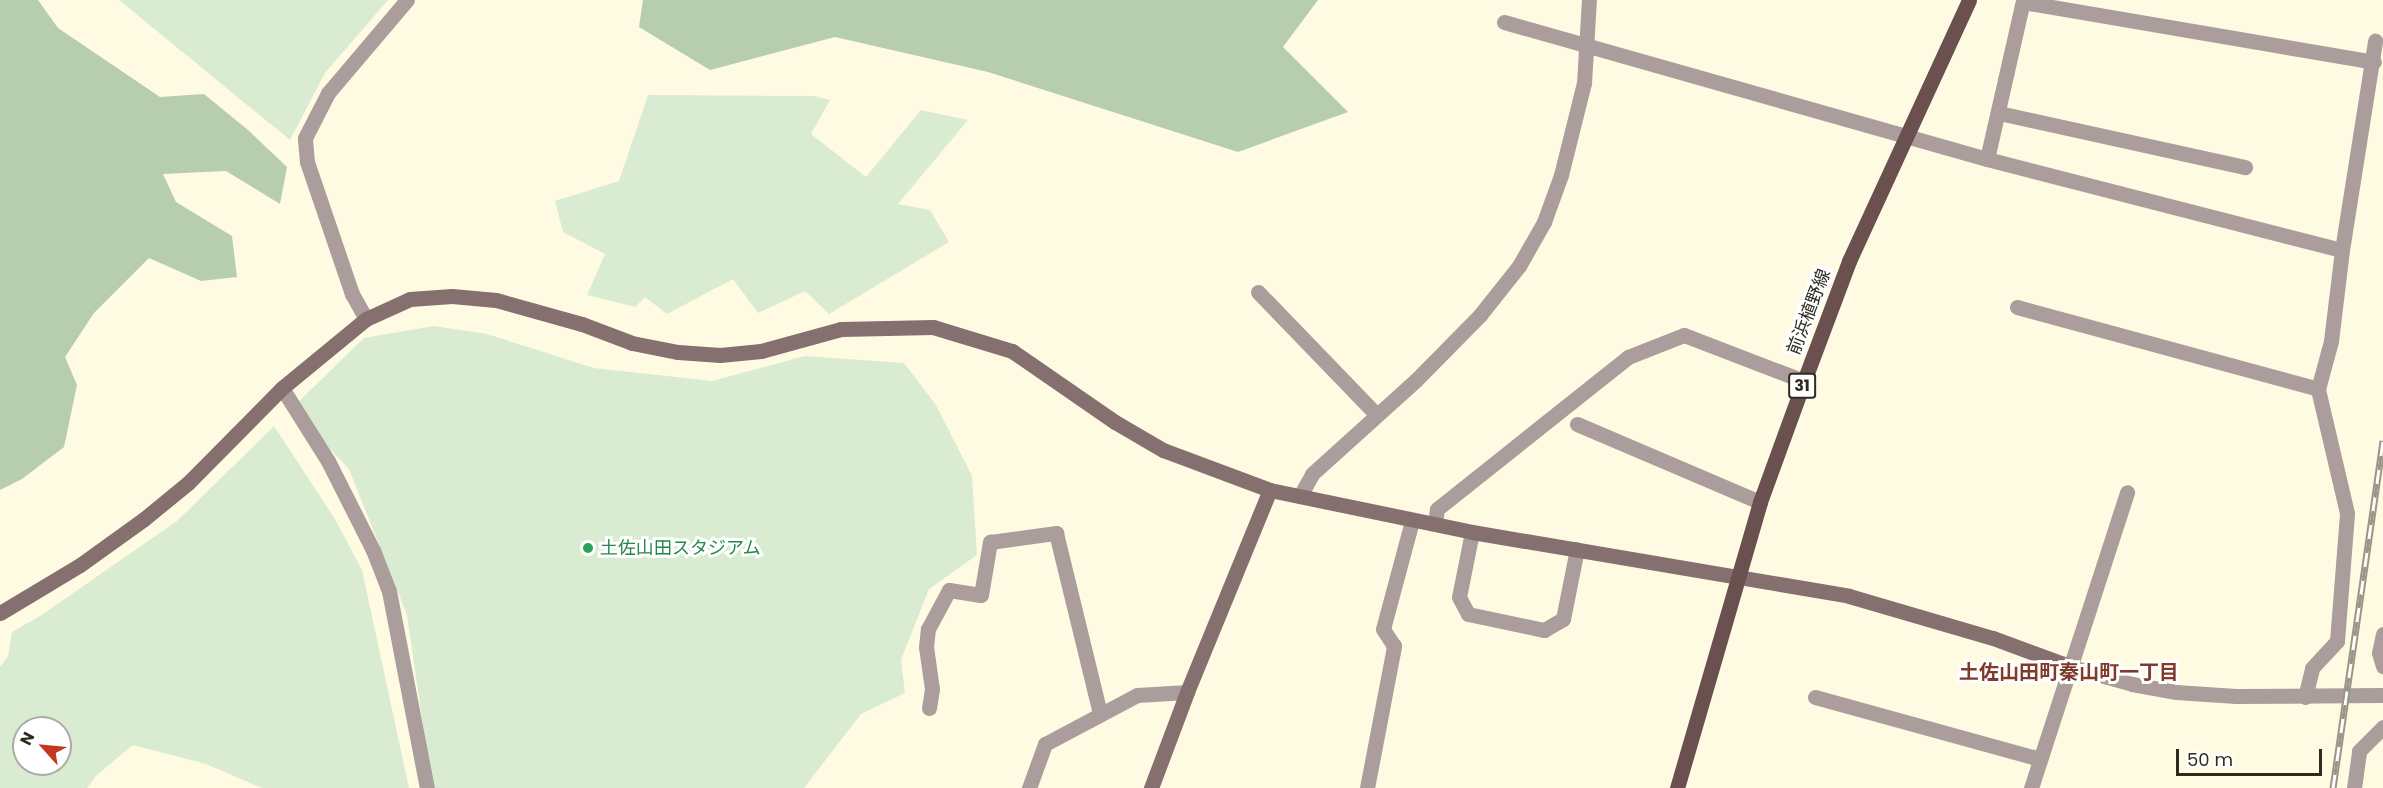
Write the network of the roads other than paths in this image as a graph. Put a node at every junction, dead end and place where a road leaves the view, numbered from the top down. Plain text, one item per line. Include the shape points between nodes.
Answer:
1 (407, 0) edge
2 (1589, 0) edge
3 (1969, 0) edge
4 (2023, 1) edge
5 (1504, 22) dead end
6 (2375, 41) dead end
7 (1585, 46) junction
8 (2374, 62) junction
9 (1998, 113) junction
10 (1906, 136) junction
11 (1987, 159) junction
12 (2245, 167) dead end
13 (2342, 250) junction
14 (1258, 292) dead end
15 (2017, 307) dead end
16 (366, 319) junction
17 (1804, 381) junction
18 (282, 388) junction
19 (2318, 389) junction
20 (1376, 414) junction
21 (1576, 424) dead end
22 (1270, 490) junction
23 (2127, 492) dead end
24 (1300, 496) junction
25 (1760, 502) junction
26 (1412, 520) junction
27 (1435, 524) junction
28 (1472, 532) junction
29 (1577, 549) junction
30 (1737, 577) junction
31 (0, 614) edge
32 (2383, 634) edge
33 (2383, 666) edge
34 (2072, 667) junction
35 (1187, 692) junction
36 (2383, 695) edge
37 (2305, 697) junction
38 (1815, 698) dead end
39 (928, 708) dead end
40 (1100, 714) junction
41 (2383, 727) edge
42 (2040, 759) junction
43 (427, 788) edge
44 (1029, 788) edge
45 (1151, 788) edge
46 (1367, 788) edge
47 (1677, 788) edge
48 (2031, 788) edge
49 (2354, 788) edge

1 - 16 street via 328,93 305,138 310,173 352,294
2 - 7 street
3 - 10 main road, 前浜植野線 / 31
4 - 8 street
4 - 9 street
5 - 7 street
6 - 8 street
7 - 10 street
7 - 20 street via 1584,83 1561,175 1544,222 1519,266 1480,315
8 - 13 street
9 - 11 street
9 - 12 street
10 - 11 street
10 - 17 main road, 前浜植野線 / 31 via 1849,261
11 - 13 street
13 - 19 street via 2331,340
14 - 20 street
15 - 19 street
16 - 18 street
16 - 22 street via 410,299 495,300 582,324 632,343 720,355 760,351 841,329 933,327 1012,351 1163,450
17 - 25 main road, 前浜植野線 / 31
17 - 27 street via 1684,335 1672,339 1628,357 1437,509
18 - 31 street via 188,483 144,519 80,566
18 - 43 street via 328,461 389,591
19 - 37 street via 2347,513 2337,641 2312,668
20 - 24 street via 1312,474
21 - 25 street
22 - 24 street
22 - 35 street
23 - 34 street
24 - 26 street
25 - 30 main road, 前浜植野線 / 31
26 - 27 street
26 - 46 street via 1383,629 1394,646
27 - 28 street
28 - 29 street
28 - 29 street via 1459,597 1468,614 1544,630 1563,619
29 - 30 street
30 - 34 street via 1849,596 1916,614
30 - 47 main road, 前浜植野線 / 31
32 - 33 street via 2379,653
34 - 37 street via 2176,692
34 - 42 street
35 - 40 street via 1137,695
35 - 45 street
36 - 37 street
38 - 42 street
39 - 40 street via 932,689 926,647 928,629 949,590 981,595 990,543 1056,533
40 - 44 street via 1046,744
41 - 49 street via 2360,751
42 - 48 street

